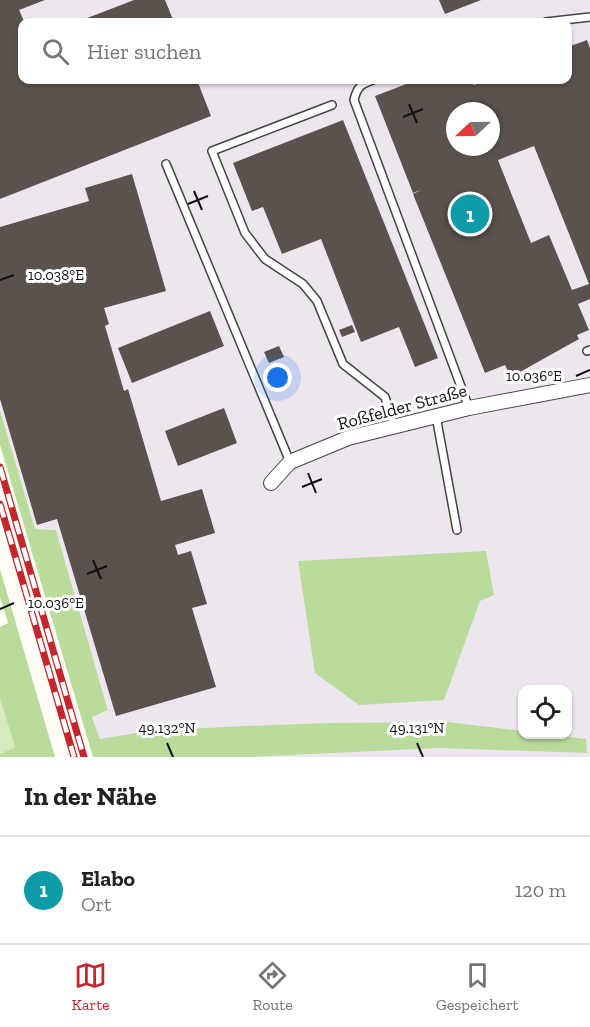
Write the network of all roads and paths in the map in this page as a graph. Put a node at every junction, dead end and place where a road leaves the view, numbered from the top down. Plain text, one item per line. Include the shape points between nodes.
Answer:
1 (590, 17) edge
2 (572, 19) edge
3 (362, 84) edge
4 (332, 105) dead end
5 (166, 164) dead end
6 (590, 385) edge
7 (469, 408) junction
8 (436, 416) junction
9 (394, 426) junction
10 (290, 462) junction
11 (271, 483) dead end
12 (457, 530) dead end

1 - 2 lane
3 - 7 lane via 354,100
4 - 9 lane via 212,151 246,232 265,259 303,284 317,301 343,364 385,398
5 - 10 lane
6 - 7 street, Roßfelder Straße
7 - 8 street, Roßfelder Straße
8 - 9 street, Roßfelder Straße
8 - 12 lane
9 - 10 street, Roßfelder Straße via 348,438
10 - 11 street, Roßfelder Straße

